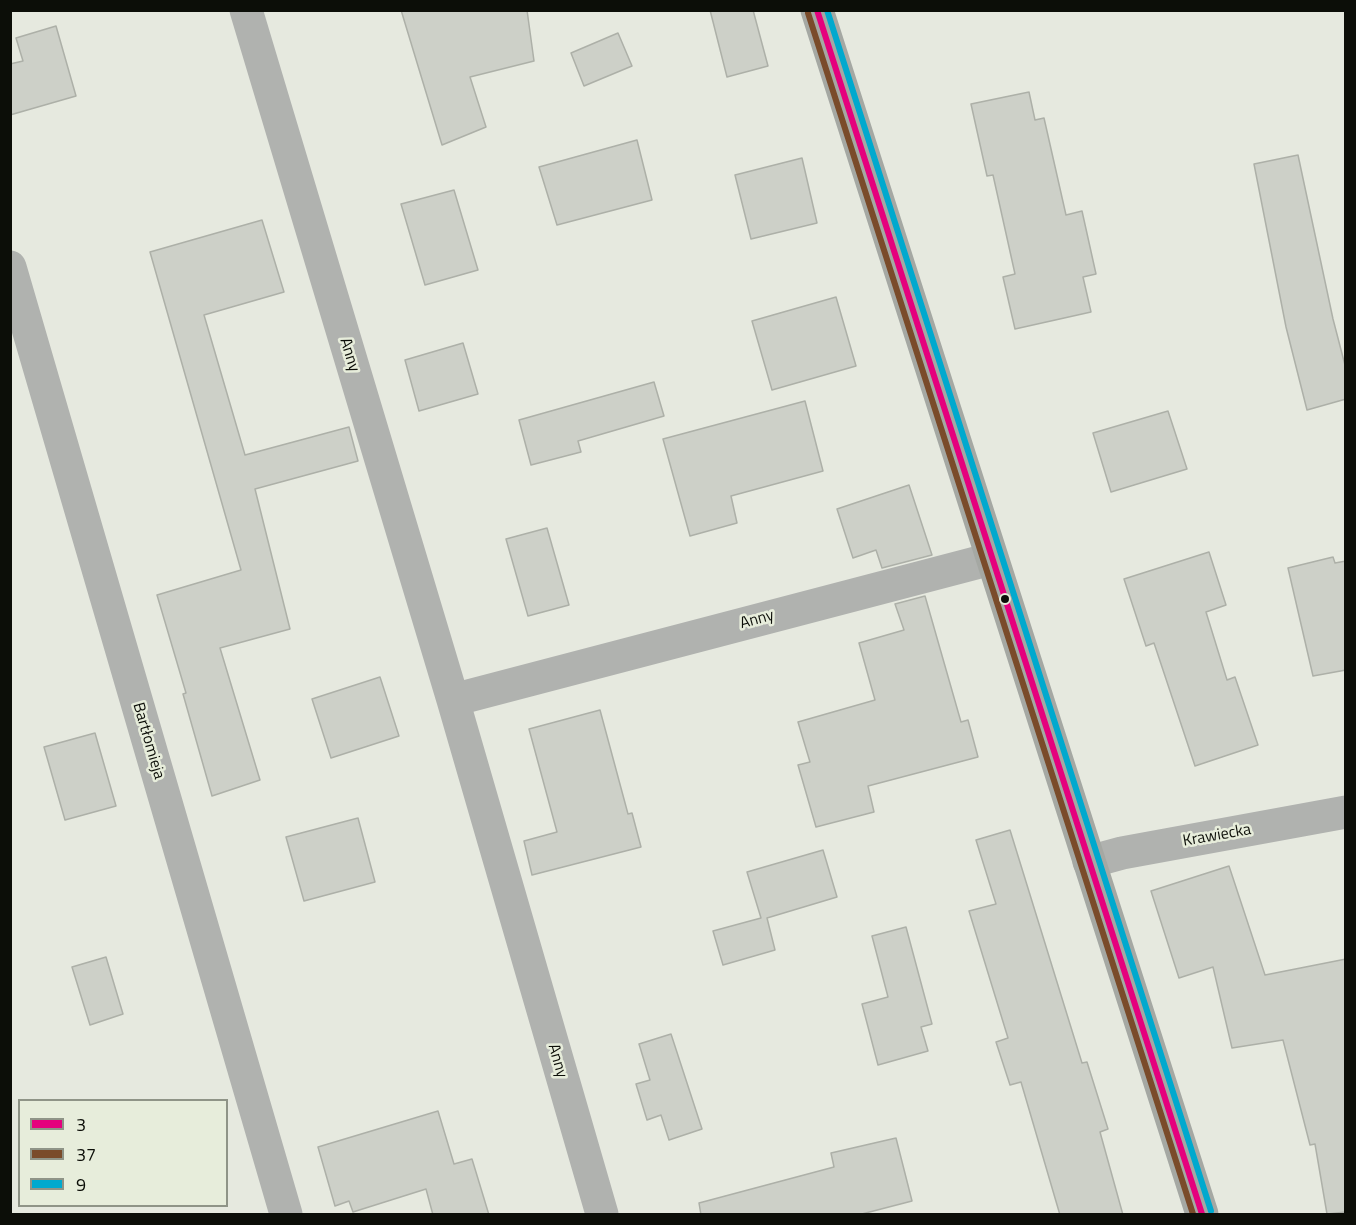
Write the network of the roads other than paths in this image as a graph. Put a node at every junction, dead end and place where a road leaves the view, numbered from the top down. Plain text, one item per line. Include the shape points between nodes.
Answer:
1 (246, 10) edge
2 (817, 10) edge
3 (10, 267) edge
4 (991, 559) junction
5 (453, 700) junction
6 (1346, 812) edge
7 (1089, 862) junction
8 (286, 1215) edge
9 (602, 1215) edge
10 (1202, 1215) edge

1 - 5 street, Anny
2 - 4 main road
3 - 8 street, Bartłomieja
4 - 5 street, Anny
4 - 7 main road
5 - 9 street, Anny
6 - 7 street, Krawiecka
7 - 10 main road

